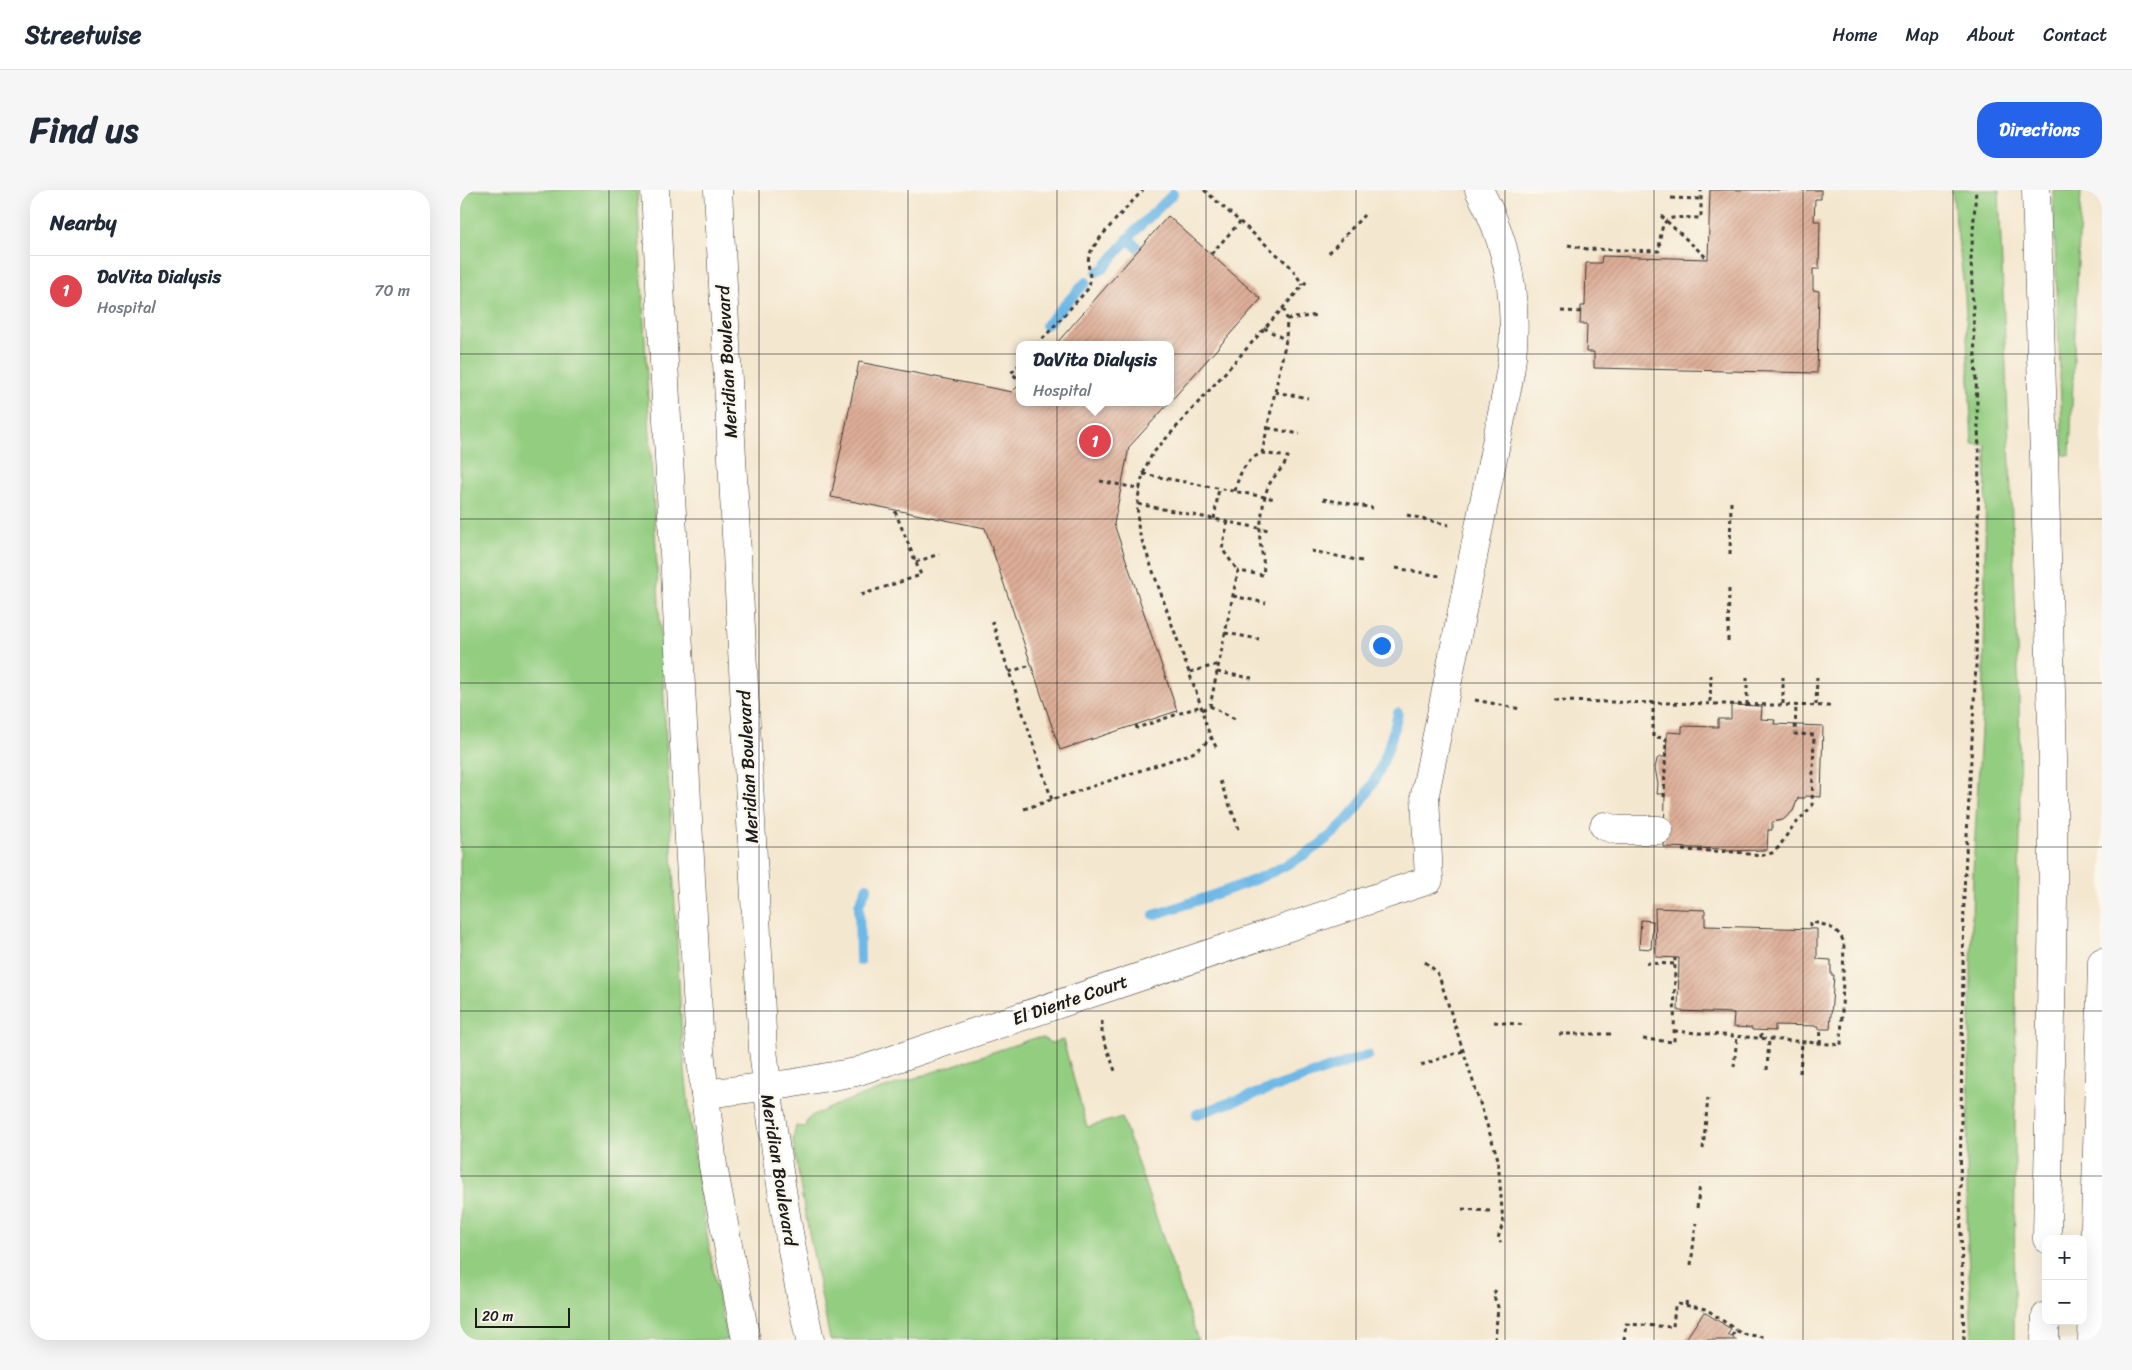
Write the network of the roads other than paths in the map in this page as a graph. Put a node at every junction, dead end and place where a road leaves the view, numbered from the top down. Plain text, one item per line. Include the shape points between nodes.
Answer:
1 (655, 190) edge
2 (718, 190) edge
3 (1479, 190) edge
4 (2036, 190) edge
5 (1604, 826) dead end
6 (1666, 840) road end
7 (2102, 962) edge
8 (767, 1087) junction
9 (705, 1094) junction
10 (2047, 1235) edge
11 (2046, 1325) edge
12 (746, 1340) edge
13 (810, 1340) edge
14 (2045, 1340) edge
15 (2092, 1340) edge

1 - 9 main road via 699,1031
2 - 8 main road, Meridian Boulevard
3 - 8 main road, El Diente Court via 1506,258 1513,299 1513,347 1424,794 1429,880 856,1072
4 - 10 main road via 2053,758
5 - 6 main road
7 - 15 main road
8 - 9 main road, El Diente Court
8 - 13 main road, Meridian Boulevard via 787,1225
9 - 12 main road via 720,1210
11 - 14 main road

